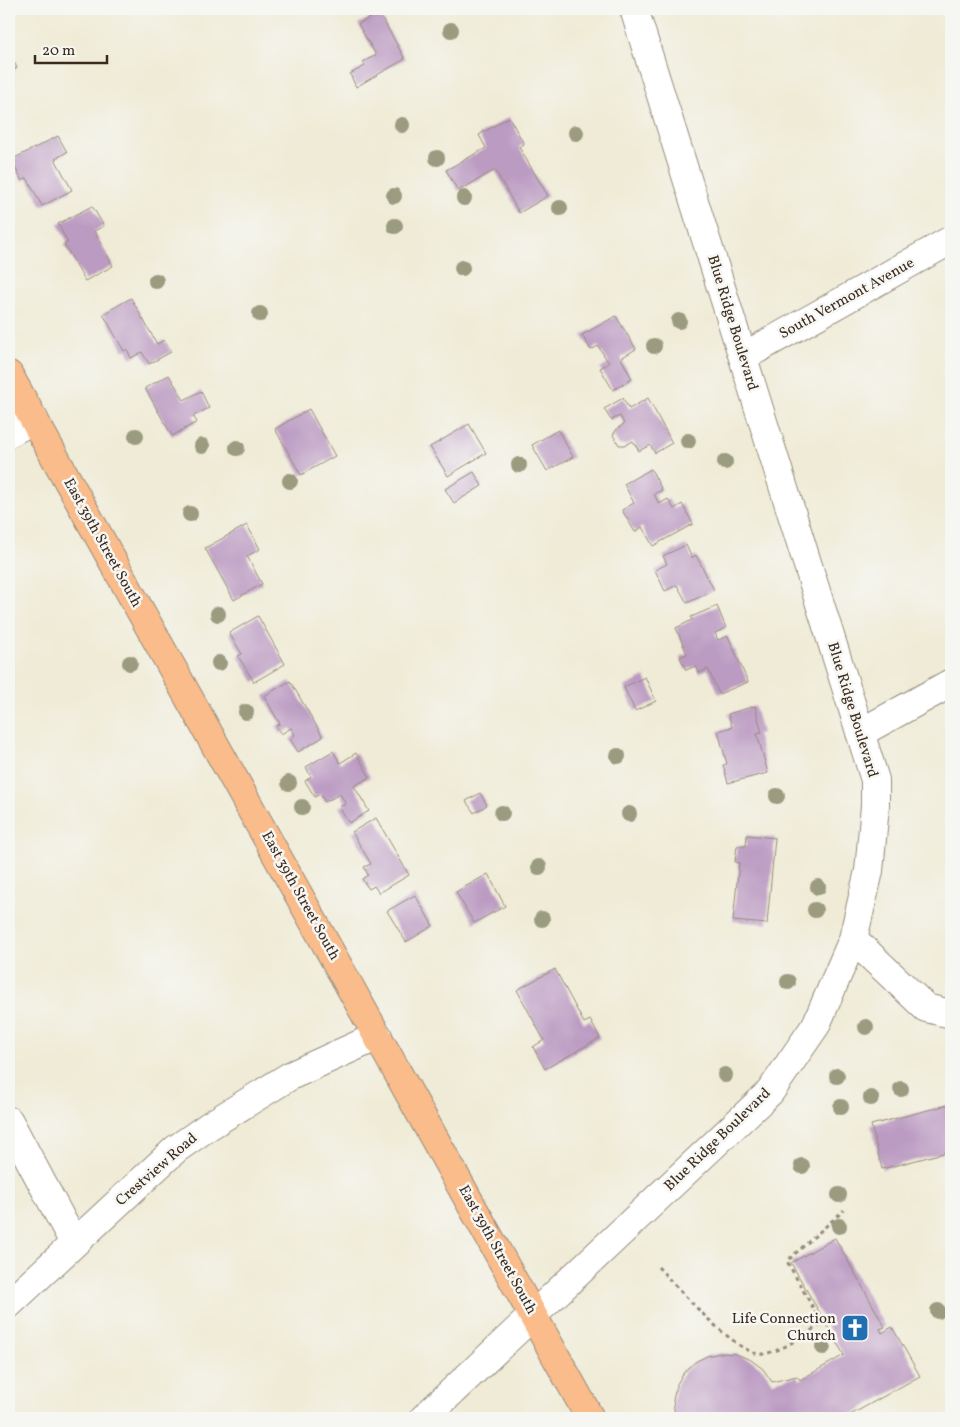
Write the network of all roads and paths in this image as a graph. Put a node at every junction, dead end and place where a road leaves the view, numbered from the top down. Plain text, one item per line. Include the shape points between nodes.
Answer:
1 (634, 9) edge
2 (951, 240) edge
3 (743, 357) junction
4 (9, 375) edge
5 (34, 419) junction
6 (9, 433) edge
7 (951, 683) edge
8 (860, 733) junction
9 (853, 939) junction
10 (951, 1014) edge
11 (378, 1036) junction
12 (9, 1121) edge
13 (844, 1210) dead end
14 (74, 1244) junction
15 (658, 1267) dead end
16 (9, 1304) edge
17 (534, 1315) junction
18 (424, 1418) edge
19 (590, 1418) edge

1 - 3 street, Blue Ridge Boulevard
2 - 3 street, South Vermont Avenue
3 - 8 street, Blue Ridge Boulevard
4 - 5 main road, East 39th Street South
5 - 6 street
5 - 11 main road, East 39th Street South
7 - 8 street
8 - 9 street, Blue Ridge Boulevard via 875,780 875,806 869,871
9 - 10 street via 926,1008
9 - 17 street, Blue Ridge Boulevard via 816,1024 770,1092
11 - 14 street, Crestview Road via 290,1076 208,1126 176,1149
11 - 17 main road, East 39th Street South
12 - 14 street
13 - 15 path via 787,1261 822,1324 770,1352 757,1354 740,1346
14 - 16 street, Crestview Road
17 - 18 street, Blue Ridge Boulevard
17 - 19 main road, East 39th Street South

